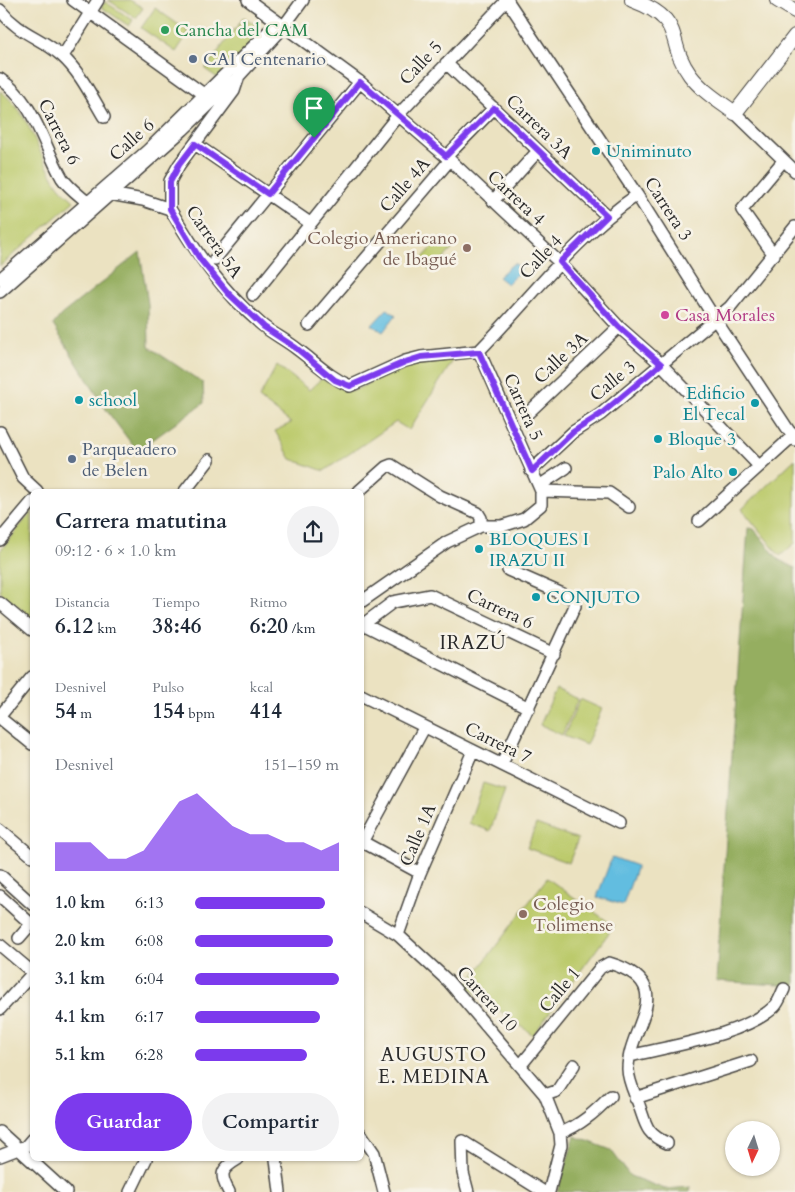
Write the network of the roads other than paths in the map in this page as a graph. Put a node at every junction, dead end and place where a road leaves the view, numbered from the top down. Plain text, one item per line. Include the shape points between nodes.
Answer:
1 (73, 0) edge
2 (98, 0) edge
3 (248, 0) edge
4 (303, 0) edge
5 (506, 0) edge
6 (632, 0) edge
7 (777, 0) edge
8 (0, 10) edge
9 (795, 11) edge
10 (90, 12) junction
11 (284, 24) junction
12 (795, 36) edge
13 (62, 56) junction
14 (446, 63) junction
15 (238, 77) junction
16 (0, 79) edge
17 (360, 82) junction
18 (205, 95) junction
19 (494, 108) junction
20 (735, 113) junction
21 (399, 114) junction
22 (104, 118) dead end
23 (195, 144) junction
24 (538, 151) junction
25 (448, 158) junction
26 (783, 161) junction
27 (795, 172) edge
28 (110, 194) junction
29 (268, 194) junction
30 (637, 195) junction
31 (493, 201) junction
32 (87, 202) junction
33 (170, 209) junction
34 (607, 216) junction
35 (310, 223) junction
36 (795, 227) edge
37 (774, 254) junction
38 (215, 259) dead end
39 (560, 262) junction
40 (0, 279) edge
41 (0, 292) edge
42 (253, 295) dead end
43 (715, 319) junction
44 (308, 324) dead end
45 (619, 327) junction
46 (479, 352) junction
47 (661, 364) junction
48 (527, 414) dead end
49 (0, 432) edge
50 (794, 437) edge
51 (210, 460) dead end
52 (759, 466) junction
53 (566, 468) dead end
54 (532, 471) junction
55 (540, 488) junction
56 (35, 489) edge
57 (187, 489) edge
58 (361, 489) edge
59 (30, 504) edge
60 (629, 507) dead end
61 (699, 521) dead end
62 (481, 526) junction
63 (0, 540) edge
64 (508, 570) dead end
65 (364, 600) edge
66 (0, 603) edge
67 (364, 624) edge
68 (364, 626) edge
69 (30, 628) edge
70 (554, 654) junction
71 (30, 680) edge
72 (364, 697) edge
73 (529, 708) junction
74 (0, 717) edge
75 (424, 728) junction
76 (30, 742) edge
77 (473, 751) junction
78 (502, 764) junction
79 (619, 823) dead end
80 (0, 829) edge
81 (364, 838) edge
82 (364, 843) edge
83 (30, 854) edge
84 (420, 873) junction
85 (0, 876) edge
86 (0, 896) edge
87 (30, 902) edge
88 (364, 915) edge
89 (30, 922) edge
90 (30, 926) edge
91 (398, 935) junction
92 (19, 938) dead end
93 (0, 945) edge
94 (30, 971) edge
95 (30, 975) edge
96 (784, 989) dead end
97 (0, 1009) edge
98 (630, 1056) junction
99 (751, 1061) dead end
100 (521, 1065) junction
101 (574, 1065) dead end
102 (545, 1095) junction
103 (611, 1096) dead end
104 (635, 1098) junction
105 (0, 1132) edge
106 (560, 1132) junction
107 (364, 1138) edge
108 (30, 1141) edge
109 (667, 1143) dead end
110 (17, 1148) junction
111 (0, 1156) edge
112 (30, 1160) edge
113 (31, 1161) edge
114 (145, 1161) edge
115 (235, 1161) edge
116 (276, 1161) edge
117 (66, 1192) edge
118 (130, 1192) edge
119 (229, 1192) edge
120 (280, 1192) edge
121 (384, 1192) edge
122 (468, 1192) edge
123 (544, 1192) edge
124 (549, 1192) edge

1 - 10 street
2 - 10 street
3 - 11 street, Carrera 4
4 - 11 street, Calle 6
5 - 14 street, Calle 5
5 - 30 street, Carrera 3
6 - 20 main road via 655,9 664,17 690,75
7 - 9 main road
8 - 13 street via 11,24
10 - 13 street
10 - 18 street
11 - 15 street, Calle 6
11 - 17 street, Carrera 4
11 - 18 street, Calle 6 via 274,26
12 - 20 main road
13 - 22 street
14 - 19 street, Carrera 3A
14 - 21 street, Calle 5
15 - 23 street, Calle 6 via 234,92
15 - 28 street, Calle 6
16 - 32 street, Carrera 6 via 14,88 30,111 63,180
17 - 21 street, Carrera 4
17 - 29 street
18 - 32 street, Calle 6
19 - 24 street, Carrera 3A
19 - 25 street, Calle 4A
20 - 26 street
21 - 25 street, Carrera 4
21 - 35 street, Calle 5
23 - 29 street
23 - 33 street, Calle 6 via 170,182
24 - 31 street
24 - 34 street, Carrera 3A
25 - 31 street, Carrera 4
25 - 44 street, Calle 4A
26 - 27 street
26 - 37 street via 742,210
28 - 32 street
28 - 33 street, Carrera 5A
28 - 41 street, Calle 6
29 - 35 street
29 - 38 street
30 - 34 street, Calle 4
30 - 43 street, Carrera 3
31 - 39 street, Carrera 4
32 - 40 street, Calle 6
33 - 46 street, Carrera 5A via 200,259 228,293 264,327 335,380 350,386 421,357
34 - 39 street, Calle 4
35 - 42 street, Calle 5
36 - 37 street, Calle 3
37 - 43 street, Calle 3 via 730,308
39 - 45 street, Carrera 4
39 - 46 street, Calle 4
43 - 47 street, Calle 3
43 - 50 street, Carrera 3
45 - 47 street, Carrera 4
45 - 48 street, Calle 3A
46 - 54 street, Carrera 5
47 - 52 street, Carrera 4
47 - 54 street, Calle 3 via 601,414 573,432
49 - 56 street via 23,478
50 - 52 street
51 - 57 street
52 - 61 street
53 - 55 street
54 - 55 street, Carrera 5
55 - 60 street via 608,493
55 - 62 street, Carrera 5 via 541,505 524,519 502,526
58 - 62 street via 391,465 440,496 478,513
59 - 63 street
62 - 65 street via 447,542
64 - 70 street via 574,599
66 - 69 street
67 - 70 street, Carrera 6 via 393,602 430,595
68 - 73 street
70 - 73 street
71 - 74 street
72 - 75 street, Carrera 7
73 - 78 street
74 - 76 street
75 - 77 street, Carrera 7
75 - 81 street
77 - 78 street, Carrera 7
77 - 84 street, Calle 1A
78 - 79 street, Carrera 7
80 - 83 street
82 - 84 street
84 - 91 street, Calle 1A
85 - 87 street
86 - 89 street
88 - 91 street, Carrera 10
90 - 92 street
91 - 100 street, Carrera 10 via 457,990
93 - 94 street
95 - 97 street
96 - 98 street via 776,1005 762,1016 732,1030
98 - 100 street, Calle 1 via 648,999 646,989 636,976 609,963 600,968
98 - 104 street via 628,1070
99 - 104 street
100 - 102 street, Carrera 10
101 - 102 street via 557,1091
102 - 106 street, Carrera 10
103 - 106 street via 588,1118
104 - 109 street via 654,1137
105 - 110 street
106 - 124 street via 558,1159
107 - 121 street via 374,1153
108 - 110 street
110 - 111 street
110 - 112 street
113 - 117 street
114 - 118 street
115 - 119 street via 223,1173
116 - 120 street
122 - 123 street via 462,1164 462,1141

